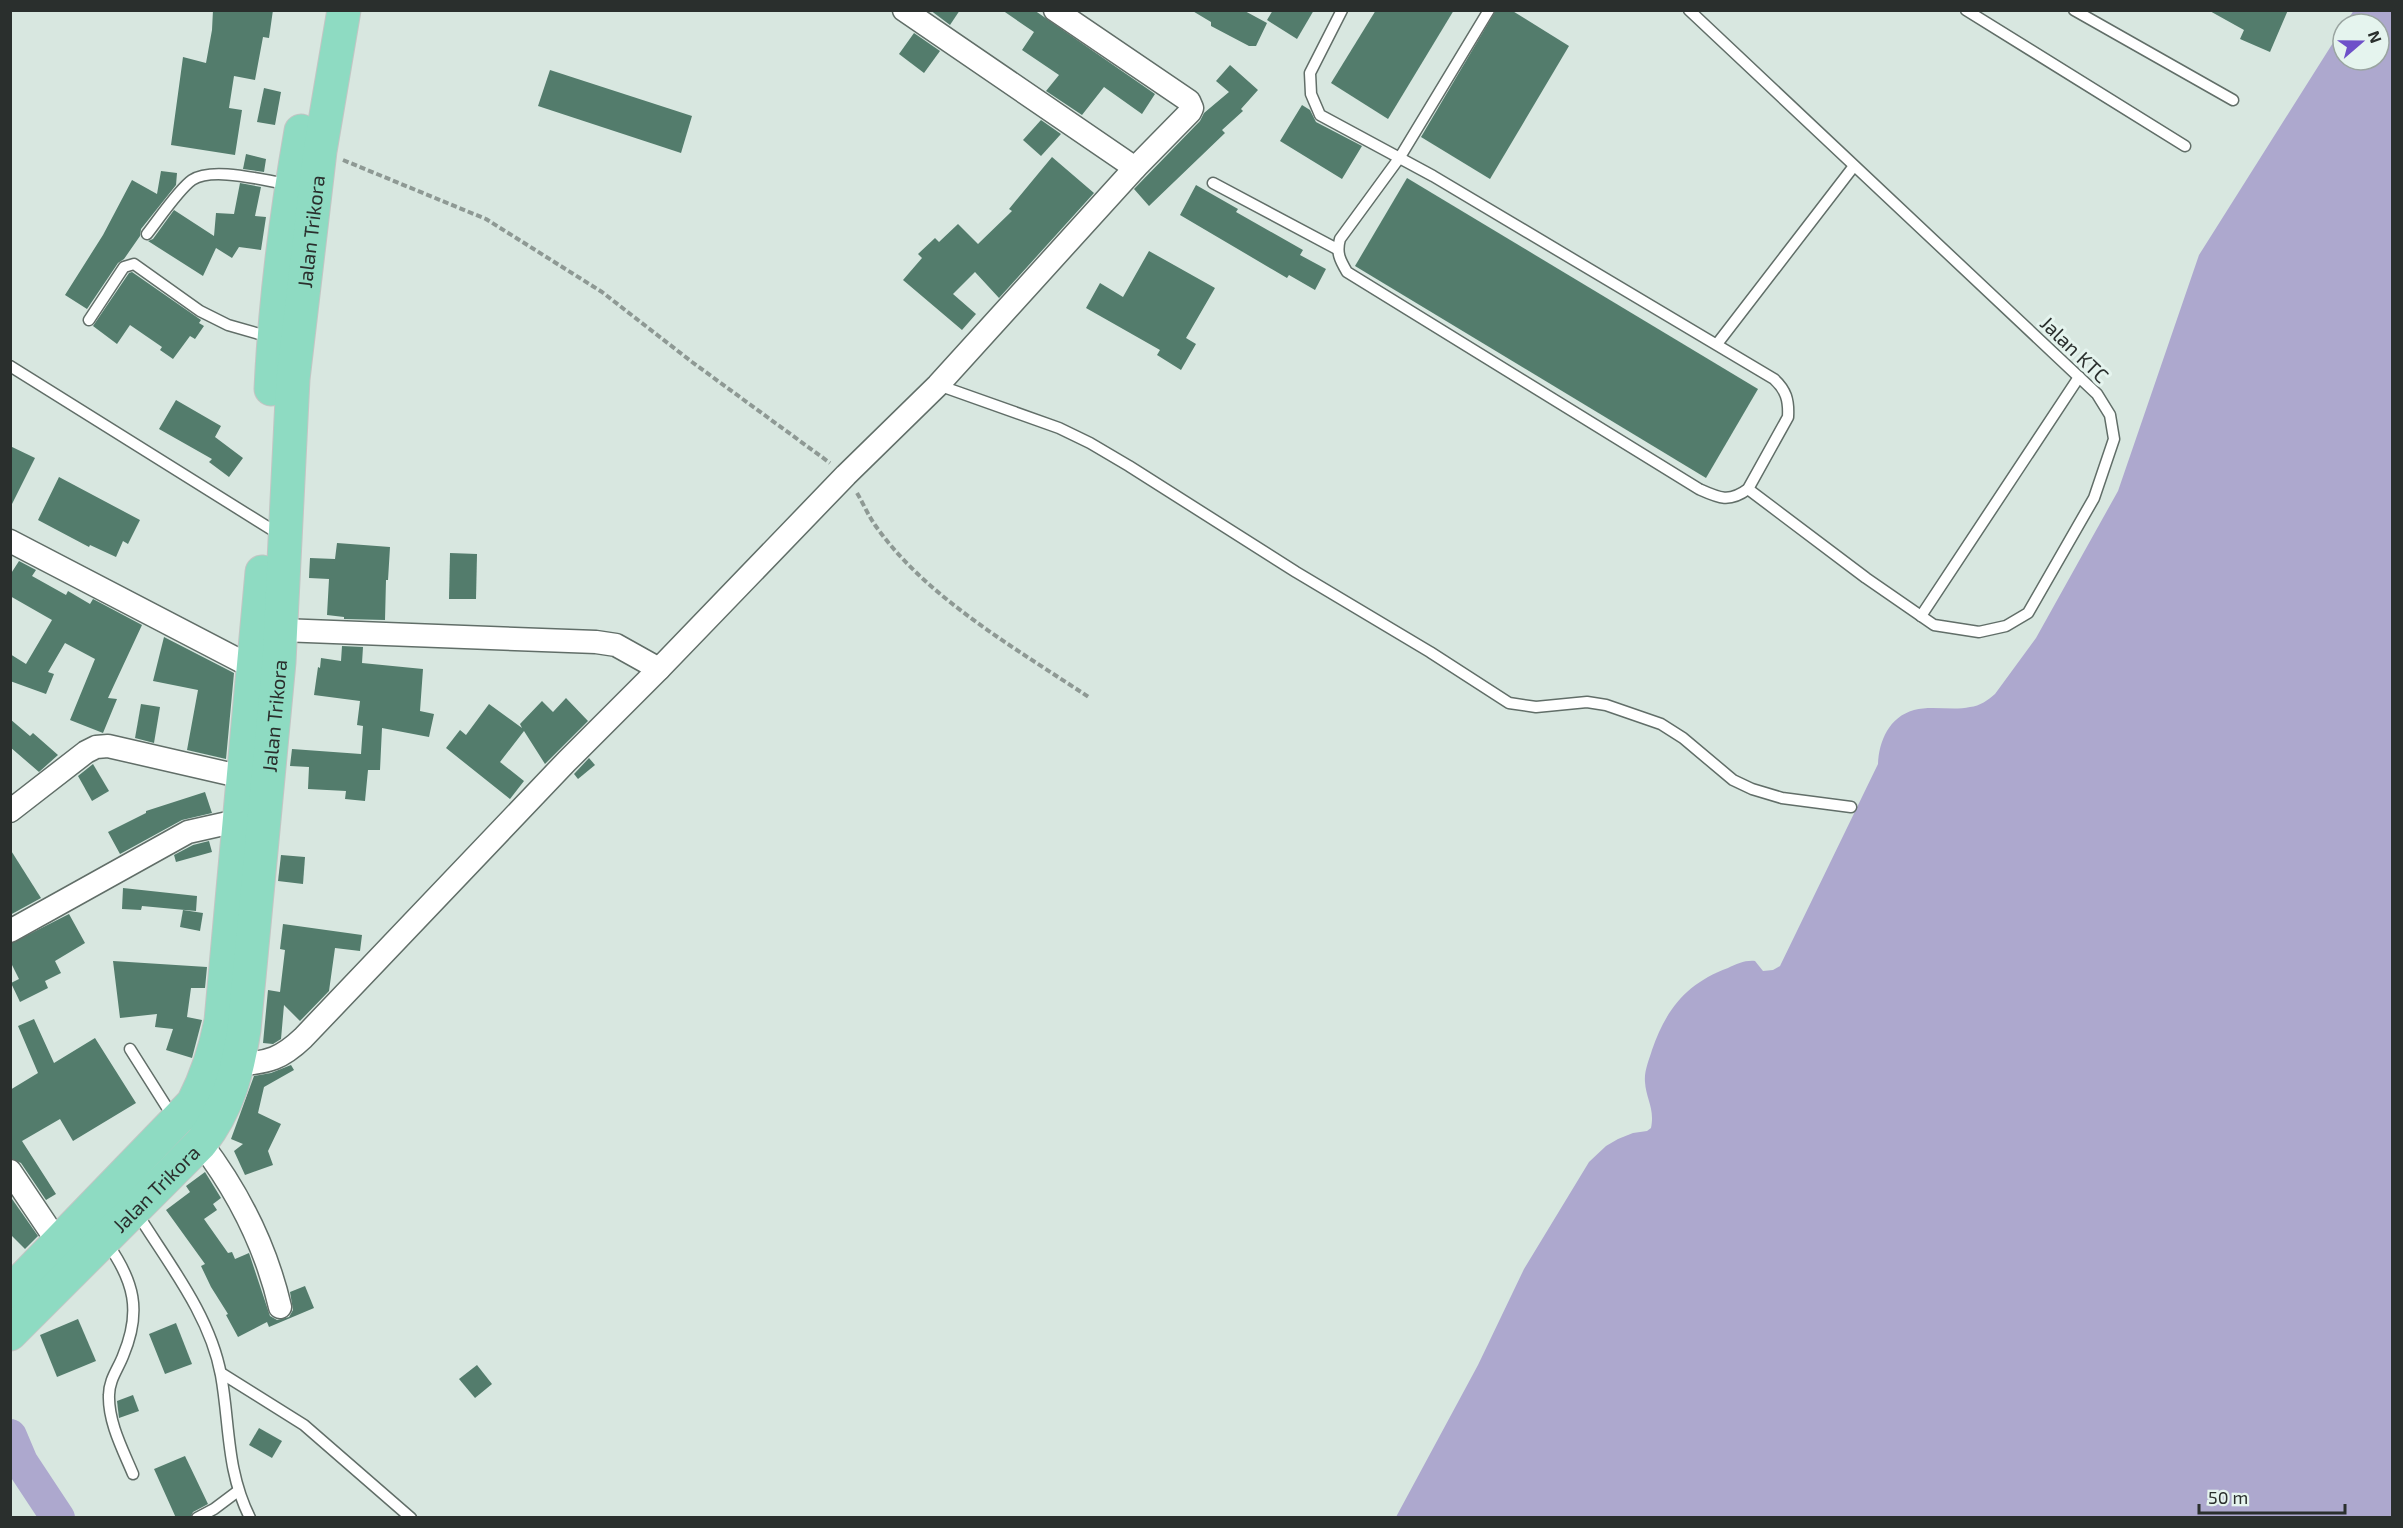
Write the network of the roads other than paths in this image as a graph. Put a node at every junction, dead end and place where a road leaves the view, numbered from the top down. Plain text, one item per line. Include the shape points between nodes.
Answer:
1 (322, 10) edge
2 (344, 10) edge
3 (904, 10) edge
4 (1055, 10) edge
5 (1342, 10) edge
6 (1489, 10) edge
7 (1689, 10) edge
8 (1966, 10) edge
9 (2074, 10) edge
10 (2233, 100) dead end
11 (2185, 146) dead end
12 (1400, 157) junction
13 (1854, 166) junction
14 (1135, 168) junction
15 (1213, 183) dead end
16 (292, 185) junction
17 (147, 234) dead end
18 (1337, 249) junction
19 (89, 320) dead end
20 (273, 338) junction
21 (1717, 344) junction
22 (10, 366) edge
23 (2079, 377) junction
24 (938, 385) junction
25 (1748, 489) junction
26 (275, 532) junction
27 (10, 541) edge
28 (1921, 616) junction
29 (281, 630) junction
30 (254, 668) junction
31 (659, 669) junction
32 (253, 800) junction
33 (1851, 807) dead end
34 (10, 811) edge
35 (10, 931) edge
36 (130, 1049) dead end
37 (239, 1064) junction
38 (176, 1122) junction
39 (201, 1143) junction
40 (10, 1171) edge
41 (135, 1210) junction
42 (105, 1240) junction
43 (59, 1244) junction
44 (23, 1293) edge
45 (280, 1307) dead end
46 (10, 1334) edge
47 (221, 1373) junction
48 (133, 1474) dead end
49 (238, 1491) junction
50 (197, 1518) edge
51 (250, 1518) edge
52 (411, 1518) edge

1 - 16 main road, Jalan Trikora
2 - 26 main road, Jalan Trikora via 320,151
3 - 14 street
4 - 14 street via 1191,104 1190,112
5 - 12 lane via 1310,73 1311,94 1320,115
6 - 12 lane
7 - 13 lane, Jalan KTC
8 - 11 lane
9 - 10 lane
12 - 18 lane via 1340,239
12 - 21 lane
13 - 21 lane
13 - 23 lane, Jalan KTC
14 - 24 street
15 - 18 lane
16 - 17 lane via 206,175 192,180
16 - 20 main road, Jalan Trikora
18 - 25 lane via 1347,272 1699,489 1725,498 1736,497
19 - 20 lane via 124,267 134,264 200,311 228,325
20 - 26 main road, Jalan Trikora
21 - 25 lane via 1774,379 1784,388 1789,403 1788,417
22 - 26 lane
23 - 28 lane
23 - 28 lane, Jalan KTC via 2097,394 2110,415 2114,439 2094,498 2028,613 2006,626 1979,632 1934,624
24 - 31 street
24 - 33 lane via 1090,443 1509,703 1536,707 1587,702 1606,705 1661,724 1733,780 1752,789 1782,798
25 - 28 lane, Jalan KTC
26 - 29 main road, Jalan Trikora
26 - 30 main road, Jalan Trikora
27 - 30 street
29 - 31 street via 596,642 616,645
29 - 32 main road, Jalan Trikora
30 - 32 main road, Jalan Trikora
31 - 37 street via 290,1050 262,1063
32 - 34 street via 139,752 108,746 86,752
32 - 35 street via 166,843
32 - 37 main road, Jalan Trikora via 244,1030
32 - 38 main road, Jalan Trikora via 215,1051 193,1103
36 - 38 lane
37 - 39 main road, Jalan Trikora via 220,1115
38 - 43 main road, Jalan Trikora
39 - 41 main road, Jalan Trikora
39 - 45 street via 224,1173 257,1235 272,1272
40 - 43 street
41 - 42 main road, Jalan Trikora
41 - 47 lane via 206,1328
42 - 44 main road, Jalan Trikora
42 - 48 lane via 123,1266 134,1308 131,1331 109,1395 112,1422
43 - 44 main road, Jalan Trikora
44 - 46 main road, Jalan Trikora
47 - 49 lane
47 - 52 lane via 304,1425
49 - 50 lane
49 - 51 lane

